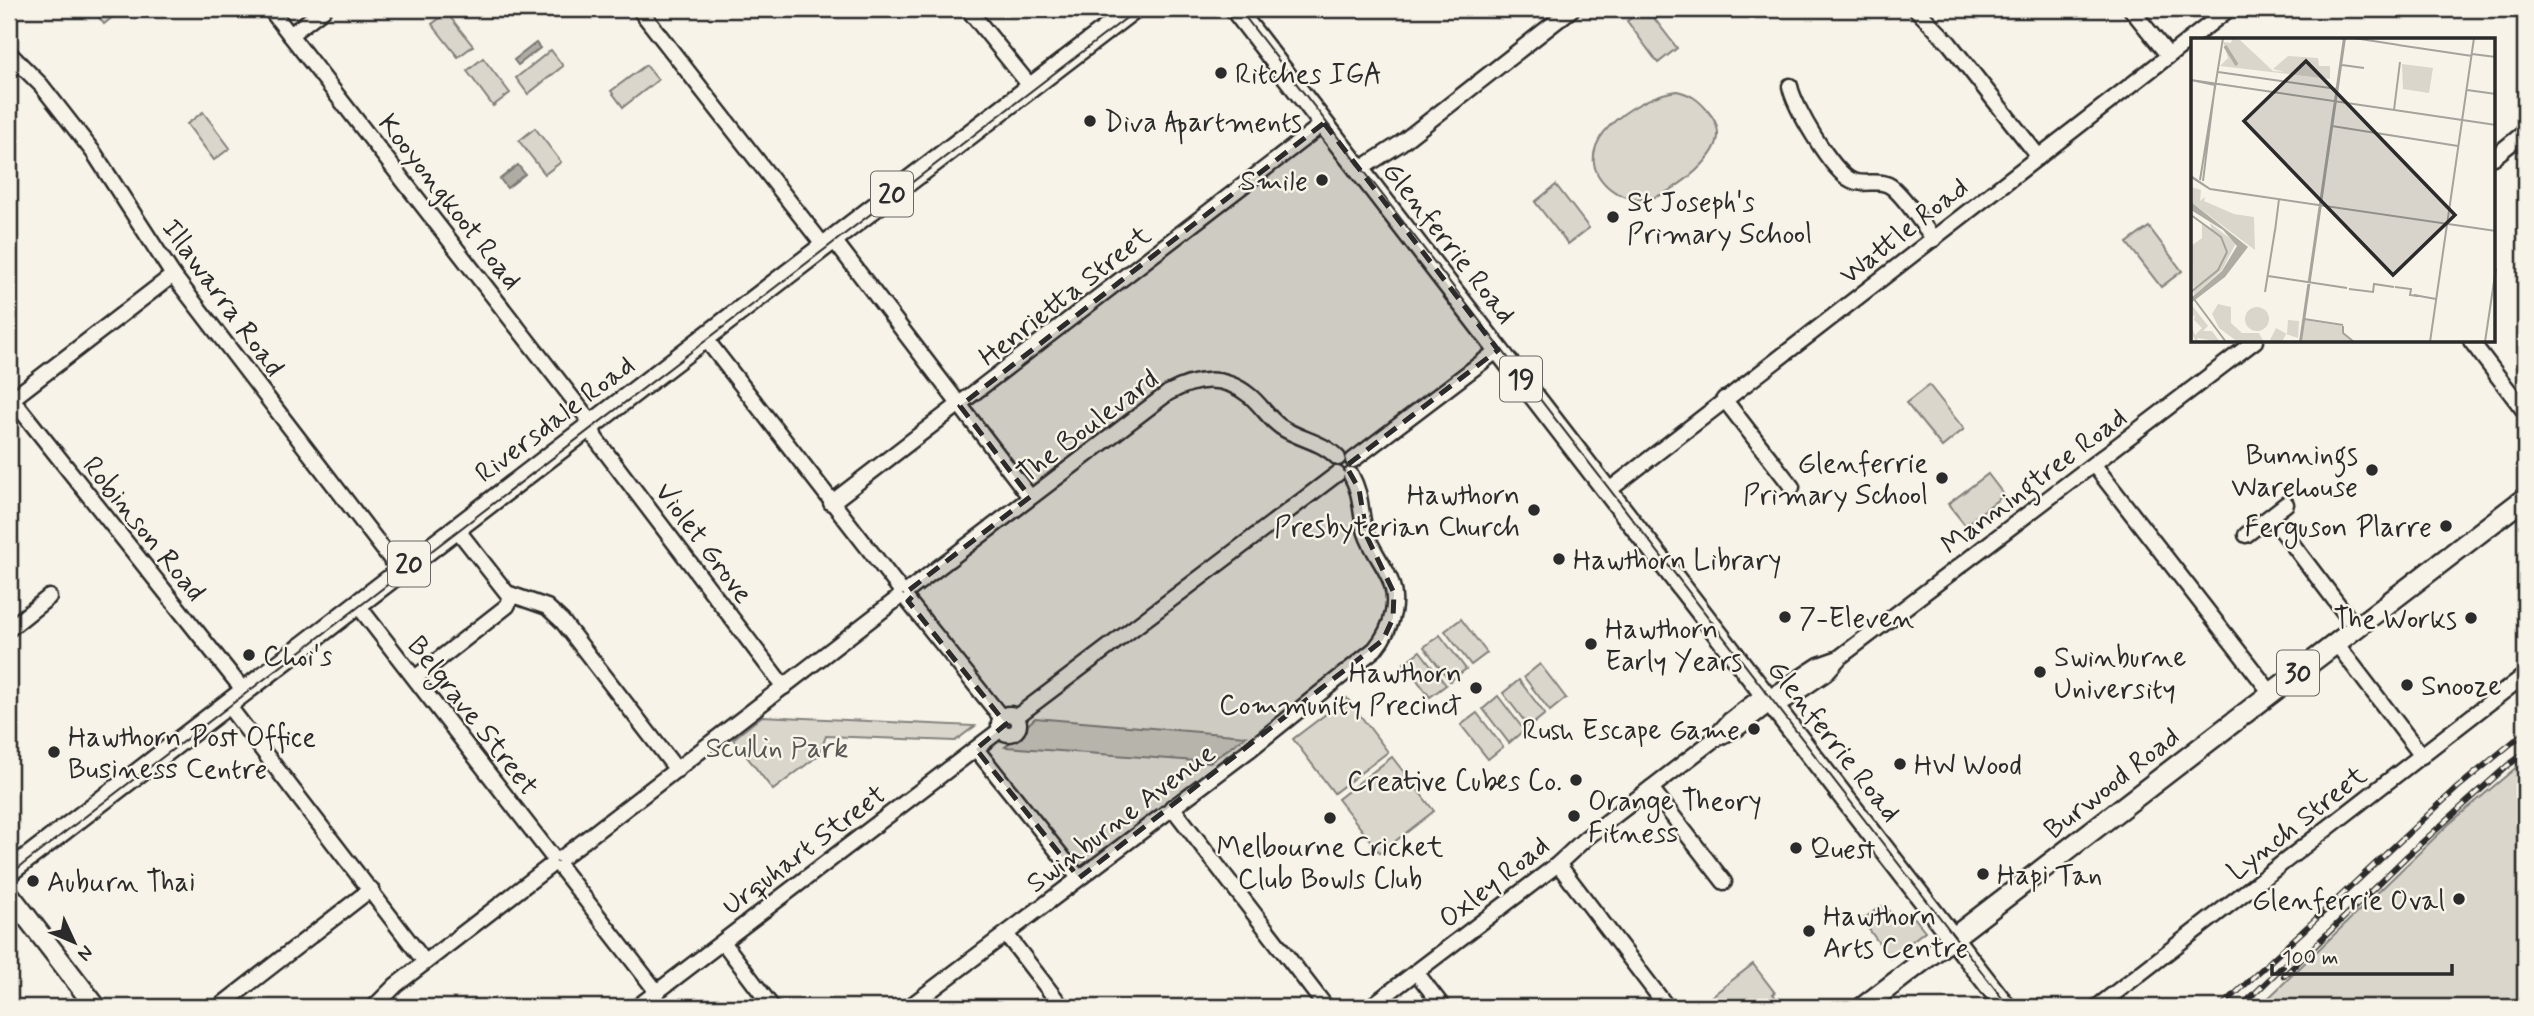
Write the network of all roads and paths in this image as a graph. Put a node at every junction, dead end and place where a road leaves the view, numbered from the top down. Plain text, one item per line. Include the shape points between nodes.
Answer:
1 (270, 9) edge
2 (324, 9) edge
3 (639, 9) edge
4 (968, 9) edge
5 (1133, 9) edge
6 (1235, 9) edge
7 (1572, 9) edge
8 (1916, 9) edge
9 (2131, 9) edge
10 (2229, 9) edge
11 (290, 35) junction
12 (2200, 37) edge
13 (2191, 42) edge
14 (9, 53) edge
15 (2168, 55) junction
16 (1790, 86) dead end
17 (1031, 87) junction
18 (1324, 124) junction
19 (2525, 132) edge
20 (2496, 155) edge
21 (2039, 157) junction
22 (1362, 173) junction
23 (1934, 239) junction
24 (829, 242) junction
25 (173, 275) junction
26 (705, 338) junction
27 (2252, 343) edge
28 (2473, 343) edge
29 (1498, 350) junction
30 (10, 397) edge
31 (1724, 400) junction
32 (960, 406) junction
33 (2525, 412) edge
34 (591, 425) junction
35 (2094, 465) junction
36 (1345, 467) junction
37 (1792, 486) dead end
38 (1608, 491) junction
39 (1030, 497) junction
40 (2525, 498) edge
41 (831, 503) junction
42 (2286, 504) dead end
43 (2271, 516) junction
44 (456, 528) junction
45 (2246, 535) dead end
46 (400, 571) junction
47 (903, 595) junction
48 (512, 596) junction
49 (49, 597) dead end
50 (357, 604) junction
51 (9, 628) edge
52 (2356, 628) junction
53 (2336, 643) junction
54 (2525, 676) edge
55 (415, 678) junction
56 (784, 687) junction
57 (244, 691) junction
58 (2272, 693) junction
59 (1769, 701) junction
60 (227, 704) junction
61 (1000, 724) junction
62 (976, 749) junction
63 (2422, 755) junction
64 (677, 770) junction
65 (1651, 788) junction
66 (1172, 807) junction
67 (556, 862) junction
68 (1558, 864) junction
69 (9, 872) edge
70 (1079, 878) junction
71 (1724, 883) dead end
72 (371, 890) junction
73 (9, 894) edge
74 (1006, 934) junction
75 (1953, 939) junction
76 (723, 942) junction
77 (425, 962) junction
78 (1416, 972) junction
79 (657, 992) junction
80 (96, 1007) edge
81 (219, 1007) edge
82 (374, 1007) edge
83 (637, 1007) edge
84 (772, 1007) edge
85 (909, 1007) edge
86 (1062, 1007) edge
87 (1326, 1007) edge
88 (1370, 1007) edge
89 (1443, 1007) edge
90 (1667, 1007) edge
91 (1863, 1007) edge
92 (2006, 1007) edge
93 (2097, 1007) edge

1 - 11 street, Kooyongkoot Road
2 - 11 street
3 - 24 street
4 - 17 street
5 - 17 main road, Riversdale Road / 20
6 - 18 main road, Glenferrie Road / 19
7 - 22 street
8 - 21 street via 1949,43
9 - 15 street
10 - 12 street, Wattle Road
11 - 34 street, Kooyongkoot Road
13 - 15 street, Wattle Road
14 - 25 street, Illawarra Road via 49,93 94,153
15 - 21 street, Wattle Road
16 - 23 street via 1810,131 1845,176 1888,185
17 - 24 main road, Riversdale Road / 20
18 - 22 main road, Glenferrie Road / 19
18 - 32 street, Henrietta Street
19 - 20 street
21 - 23 street, Wattle Road
22 - 29 main road, Glenferrie Road / 19
23 - 31 street, Wattle Road
24 - 26 main road, Riversdale Road / 20
24 - 32 street
25 - 30 street
25 - 46 street, Illawarra Road
26 - 34 main road, Riversdale Road / 20
26 - 41 street
27 - 35 street, Manningtree Road
28 - 33 street
29 - 36 street
29 - 38 main road, Glenferrie Road / 19
30 - 57 street, Robinson Road
31 - 37 street
31 - 38 street, Wattle Road
32 - 39 street
32 - 41 street, Henrietta Street
34 - 44 main road, Riversdale Road / 20
34 - 56 street, Violet Grove via 595,438
35 - 58 street
35 - 59 street, Manningtree Road via 1840,657
36 - 39 street, The Boulevard via 1328,447 1280,426 1250,395 1230,384 1199,381 1168,393
36 - 61 street, Urquhart Street via 1017,717 1015,732 1005,734
36 - 66 street, Swinburne Avenue via 1359,489 1367,537 1394,593 1389,629 1363,661
38 - 59 main road, Glenferrie Road / 19
39 - 47 street, The Boulevard
40 - 52 main road, Burwood Road / 30
41 - 47 street
42 - 43 street
43 - 45 street
43 - 52 street
44 - 46 main road, Riversdale Road / 20
44 - 48 street
46 - 50 main road, Riversdale Road / 20
47 - 56 street, The Boulevard
47 - 61 street
48 - 55 street via 507,606
48 - 64 street via 547,607 562,621
49 - 51 street
50 - 55 street, Belgrave Street
50 - 57 main road, Riversdale Road / 20
52 - 53 main road, Burwood Road / 30
53 - 58 main road, Burwood Road / 30
53 - 63 street
54 - 63 street, Lynch Street
55 - 67 street, Belgrave Street
56 - 64 street, The Boulevard
57 - 60 main road, Riversdale Road / 20
58 - 75 main road, Burwood Road / 30
59 - 65 street, Oxley Road via 1737,729 1712,741
59 - 75 main road, Glenferrie Road / 19
60 - 69 main road, Riversdale Road / 20
60 - 72 street
61 - 62 street, Urquhart Street
62 - 70 street
62 - 76 street, Urquhart Street
63 - 93 street, Lynch Street
64 - 67 street, The Boulevard
65 - 68 street, Oxley Road
65 - 71 street
66 - 70 street, Swinburne Avenue
66 - 87 street
67 - 77 street, The Boulevard
67 - 79 street, Belgrave Street
68 - 78 street, Oxley Road
68 - 90 street
70 - 74 street, Swinburne Avenue
72 - 77 street
72 - 81 street
73 - 80 main road
74 - 85 street, Swinburne Avenue
74 - 86 street
75 - 91 main road, Burwood Road / 30
75 - 92 main road, Glenferrie Road / 19
76 - 79 street, Urquhart Street
76 - 84 street
77 - 82 street, The Boulevard
78 - 88 street, Oxley Road
78 - 89 street
79 - 83 street, Urquhart Street

